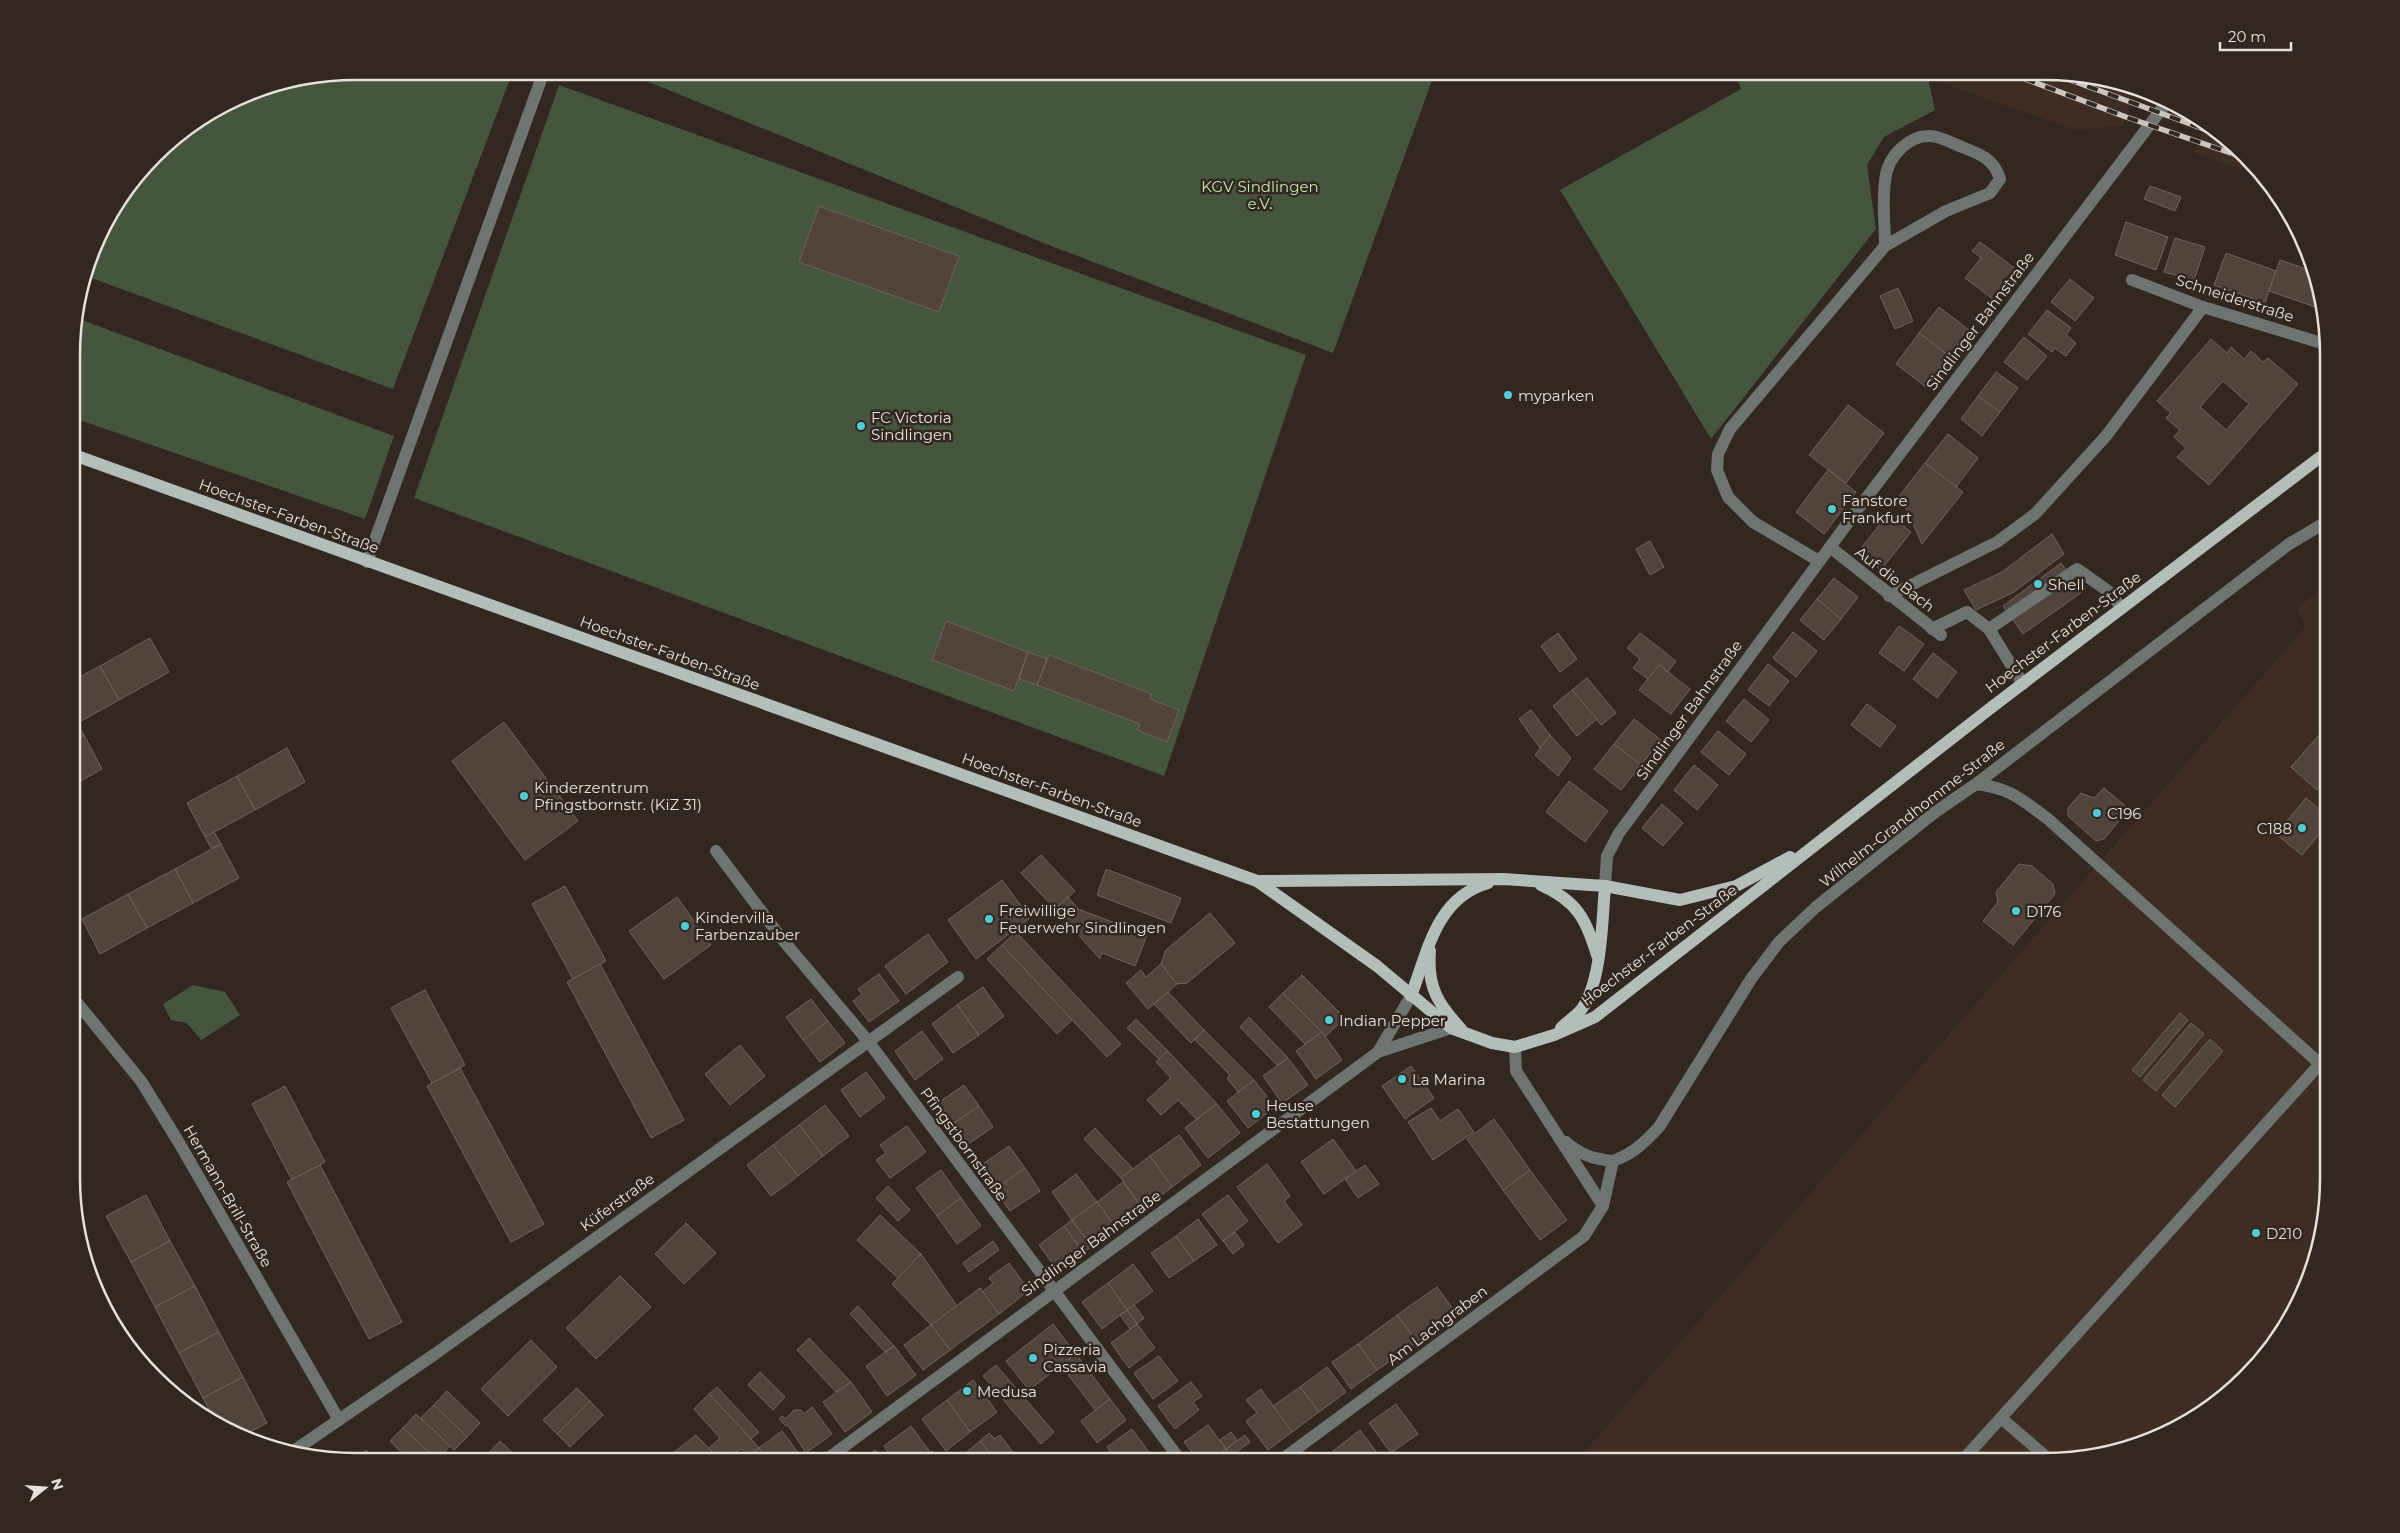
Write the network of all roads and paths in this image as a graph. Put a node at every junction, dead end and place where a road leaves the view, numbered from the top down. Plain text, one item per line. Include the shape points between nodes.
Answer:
1 (541, 80) edge
2 (2164, 107) edge
3 (1885, 246) junction
4 (2132, 280) dead end
5 (2203, 307) junction
6 (2319, 342) edge
7 (80, 457) edge
8 (2320, 459) edge
9 (2320, 525) edge
10 (1830, 547) junction
11 (1819, 561) junction
12 (368, 562) junction
13 (1889, 596) junction
14 (2122, 608) junction
15 (1989, 629) junction
16 (2023, 684) junction
17 (1976, 784) junction
18 (1820, 841) junction
19 (716, 851) dead end
20 (1503, 879) junction
21 (1256, 880) junction
22 (1532, 880) junction
23 (1605, 886) junction
24 (1430, 944) junction
25 (1598, 962) junction
26 (958, 977) dead end
27 (1411, 996) junction
28 (80, 1006) edge
29 (1450, 1028) junction
30 (1466, 1033) junction
31 (1554, 1035) junction
32 (868, 1041) junction
33 (1515, 1046) junction
34 (1378, 1052) junction
35 (2320, 1059) edge
36 (2320, 1068) edge
37 (1550, 1124) junction
38 (1613, 1161) junction
39 (1604, 1206) junction
40 (1053, 1292) junction
41 (2001, 1418) junction
42 (339, 1420) junction
43 (299, 1447) edge
44 (835, 1453) edge
45 (1174, 1453) edge
46 (1291, 1453) edge
47 (1969, 1453) edge
48 (2042, 1453) edge

1 - 12 street
2 - 10 street, Sindlinger Bahnstraße
3 - 3 street via 1946,210 1990,193 2000,179 1996,166 1982,154 1936,137 1912,138 1893,160 1885,180
3 - 11 street via 1730,429 1718,454 1717,470 1728,497 1752,522
4 - 5 street, Schneiderstraße
5 - 6 street, Schneiderstraße
5 - 13 street via 2106,436 2035,514 1997,542
7 - 12 main road, Hoechster-Farben-Straße
8 - 14 main road, Hoechster-Farben-Straße
9 - 17 street, Wilhelm-Grandhomme-Straße via 2289,544
10 - 11 street, Sindlinger Bahnstraße
10 - 13 street, Auf die Bach
11 - 23 street, Sindlinger Bahnstraße via 1619,833 1607,856
12 - 21 main road, Hoechster-Farben-Straße
13 - 15 street, Auf die Bach via 1937,632 1967,612
14 - 15 street via 2108,591 2077,569
14 - 16 main road, Hoechster-Farben-Straße
15 - 16 street
16 - 18 main road, Hoechster-Farben-Straße
17 - 35 street via 1997,786 2014,794 2048,819
17 - 38 street, Wilhelm-Grandhomme-Straße via 1934,813 1816,907 1779,942 1751,979 1659,1127 1629,1155
18 - 23 main road, Hoechster-Farben-Straße via 1736,886 1695,898 1658,898
18 - 31 main road, Hoechster-Farben-Straße via 1594,1017
19 - 32 street, Pfingstbornstraße via 782,939
20 - 21 main road, Hoechster-Farben-Straße
20 - 22 main road, Hoechster-Farben-Straße
20 - 24 main road via 1474,887 1458,898 1444,912
21 - 27 main road, Hoechster-Farben-Straße via 1377,966
22 - 23 main road, Hoechster-Farben-Straße
22 - 25 main road via 1560,893 1577,909 1589,929
23 - 25 main road
24 - 27 main road
24 - 30 main road via 1432,987 1441,1007
25 - 31 main road via 1582,1009
26 - 32 street, Küferstraße
27 - 29 main road, Hoechster-Farben-Straße
27 - 34 street, Sindlinger Bahnstraße
28 - 42 street, Hermann-Brill-Straße via 141,1081
29 - 30 main road, Hoechster-Farben-Straße
29 - 34 street, Sindlinger Bahnstraße
30 - 33 main road, Hoechster-Farben-Straße via 1492,1043
31 - 33 main road, Hoechster-Farben-Straße
32 - 40 street, Pfingstbornstraße
32 - 42 street, Küferstraße
33 - 37 street via 1516,1071
34 - 40 street, Sindlinger Bahnstraße
36 - 41 street
37 - 38 street via 1581,1154
37 - 39 street
38 - 39 street
39 - 46 street, Am Lachgraben via 1584,1236
40 - 44 street, Sindlinger Bahnstraße
40 - 45 street, Pfingstbornstraße
41 - 47 street
41 - 48 street
42 - 43 street, Küferstraße

